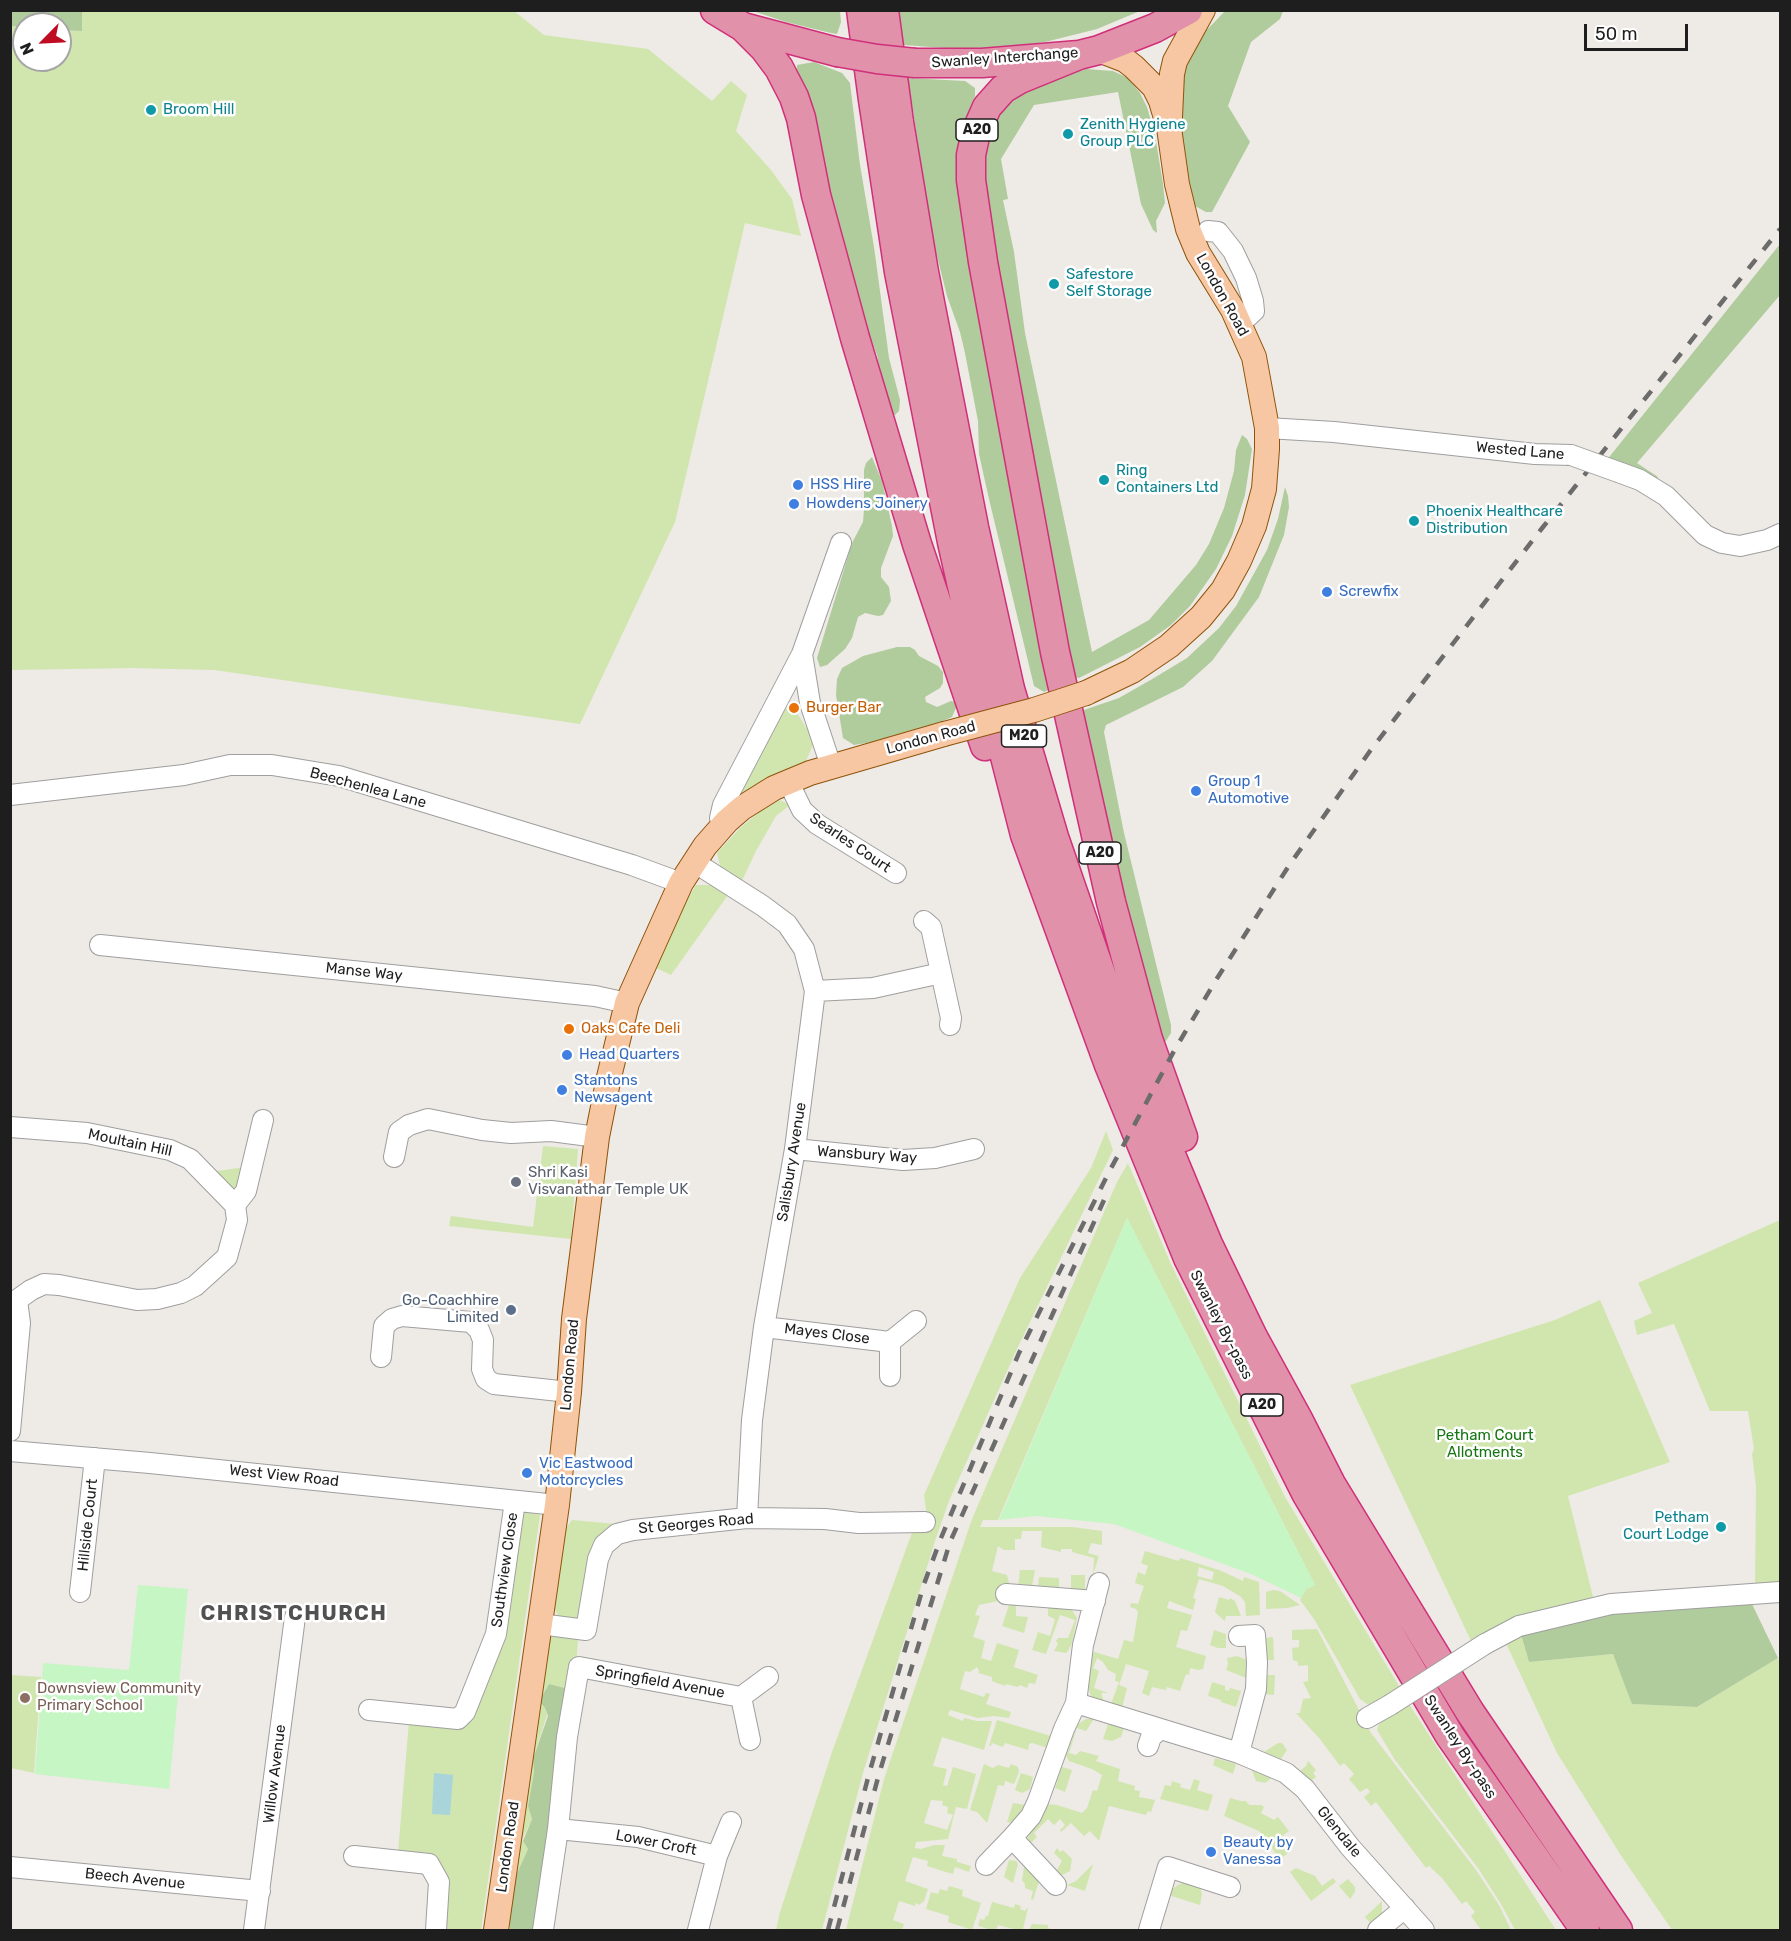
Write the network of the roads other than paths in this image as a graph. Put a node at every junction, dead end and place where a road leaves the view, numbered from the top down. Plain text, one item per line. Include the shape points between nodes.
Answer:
1 (715, 10) edge
2 (861, 10) edge
3 (884, 10) edge
4 (1188, 10) edge
5 (1203, 10) edge
6 (743, 27) junction
7 (1089, 53) junction
8 (1169, 129) junction
9 (1208, 231) dead end
10 (1240, 324) junction
11 (1267, 428) junction
12 (1780, 534) edge
13 (841, 543) dead end
14 (802, 654) junction
15 (831, 766) junction
16 (788, 781) junction
17 (10, 795) edge
18 (723, 826) junction
19 (1025, 835) junction
20 (694, 862) junction
21 (896, 873) dead end
22 (681, 883) junction
23 (924, 921) dead end
24 (100, 945) dead end
25 (941, 973) junction
26 (815, 991) junction
27 (627, 1003) junction
28 (951, 1025) dead end
29 (263, 1120) dead end
30 (10, 1127) edge
31 (597, 1137) junction
32 (795, 1149) junction
33 (974, 1149) dead end
34 (394, 1157) dead end
35 (235, 1205) junction
36 (14, 1296) edge
37 (916, 1321) dead end
38 (764, 1327) junction
39 (890, 1342) junction
40 (381, 1357) dead end
41 (890, 1376) dead end
42 (569, 1392) junction
43 (1299, 1421) junction
44 (10, 1431) edge
45 (10, 1451) edge
46 (95, 1458) junction
47 (515, 1501) junction
48 (557, 1505) junction
49 (747, 1518) junction
50 (925, 1522) dead end
51 (80, 1592) dead end
52 (1780, 1592) edge
53 (1017, 1600) dead end
54 (295, 1617) dead end
55 (540, 1624) junction
56 (1239, 1636) dead end
57 (768, 1677) dead end
58 (741, 1697) junction
59 (1076, 1703) junction
60 (369, 1710) dead end
61 (1367, 1718) dead end
62 (1160, 1729) junction
63 (750, 1740) dead end
64 (1148, 1746) dead end
65 (1239, 1753) junction
66 (731, 1822) dead end
67 (558, 1829) junction
68 (1012, 1839) junction
69 (354, 1856) dead end
70 (717, 1856) junction
71 (986, 1865) dead end
72 (10, 1867) edge
73 (1052, 1872) dead end
74 (1230, 1887) dead end
75 (260, 1892) junction
76 (1405, 1908) junction
77 (254, 1930) edge
78 (436, 1930) edge
79 (496, 1930) edge
80 (543, 1930) edge
81 (698, 1930) edge
82 (1149, 1930) edge
83 (1378, 1930) edge
84 (1424, 1930) edge
85 (1585, 1930) edge
86 (1618, 1930) edge

1 - 6 highway, Swanley Interchange
2 - 19 highway, M20 via 899,272 952,542
3 - 43 highway, M20 via 924,272 974,527 1017,712 1054,837 1127,1049 1208,1244
4 - 7 highway, Swanley Interchange via 1155,28
5 - 8 main road, London Road via 1175,61
6 - 7 highway, Swanley Interchange, bridge via 837,52 915,63 971,64
6 - 19 highway, A20 via 774,61 794,97 855,338 917,544 1004,801
7 - 8 main road, London Road via 1125,60 1154,87
7 - 43 highway, A20 via 1011,84 987,107 971,155 977,227 1055,652 1111,902 1148,1040 1186,1145
8 - 10 main road, London Road via 1188,229
9 - 10 street via 1218,232 1246,278 1254,311
10 - 11 main road, London Road via 1257,369
11 - 12 street, Wested Lane, bridge via 1571,455 1640,480 1666,496 1705,535 1722,543 1740,546
11 - 15 main road, London Road, bridge via 1267,470 1254,526 1239,561 1223,590 1169,646 1132,671 1086,693
13 - 14 street
14 - 15 street via 810,703
14 - 18 street via 723,805
15 - 16 main road, London Road
16 - 18 main road, London Road via 756,798
16 - 21 street, Searles Court via 802,810 817,824
17 - 22 street, Beechenlea Lane via 184,775 230,765 272,765 339,776 624,862
18 - 20 main road, London Road
19 - 85 highway, Swanley By-pass / A20 via 1109,1065 1188,1258 1306,1493 1450,1736
20 - 22 main road, London Road
20 - 26 street, Salisbury Avenue via 787,924 804,949
22 - 27 main road, London Road
23 - 25 street via 931,927
24 - 27 street, Manse Way via 595,996
25 - 26 street via 873,988
25 - 28 street
26 - 32 street, Salisbury Avenue
27 - 31 main road, London Road
29 - 35 street via 246,1191
30 - 35 street, Moultain Hill via 87,1133 170,1150 190,1159
31 - 34 street via 551,1131 482,1130 428,1119 399,1132
31 - 42 main road, London Road
32 - 33 street, Wansbury Way via 903,1160
32 - 38 street, Salisbury Avenue
35 - 36 street via 237,1220 227,1257 195,1286 181,1293 137,1300 44,1284
36 - 44 street via 20,1323
37 - 39 street, Mayes Close
38 - 39 street, Mayes Close
38 - 49 street, Salisbury Avenue via 752,1420
39 - 41 street, Mayes Close
40 - 42 street via 384,1326 392,1319 402,1316 471,1323 483,1340 482,1369 486,1379 495,1384
42 - 48 main road, London Road
43 - 86 highway, Swanley By-pass / A20 via 1331,1484 1470,1712
45 - 46 street, West View Road
46 - 47 street, West View Road
46 - 51 street, Hillside Court
47 - 48 street, West View Road
47 - 60 street, Southview Close via 496,1634 465,1712 458,1719
48 - 55 main road, London Road
49 - 50 street, St Georges Road
49 - 55 street, St Georges Road via 617,1534 604,1545 598,1560 586,1630
52 - 61 street, bridge via 1611,1604 1519,1626
53 - 59 street via 1097,1592 1083,1645
54 - 75 street, Willow Avenue
55 - 79 main road, London Road
56 - 65 street via 1255,1635 1257,1662 1256,1689
57 - 58 street, Springfield Avenue
58 - 63 street, Springfield Avenue
58 - 67 street, Springfield Avenue via 579,1667
59 - 62 street, Glendale
59 - 68 street via 1031,1816
62 - 64 street
62 - 65 street, Glendale
65 - 76 street, Glendale via 1286,1773 1305,1789 1348,1845
66 - 70 street, Lower Croft
67 - 70 street, Lower Croft via 638,1837
67 - 80 street
68 - 71 street
68 - 73 street
69 - 78 street via 429,1864 440,1882
70 - 81 street, Lower Croft
72 - 75 street, Beech Avenue
74 - 82 street via 1168,1866
75 - 77 street, Willow Avenue
76 - 83 street
76 - 84 street, Glendale

